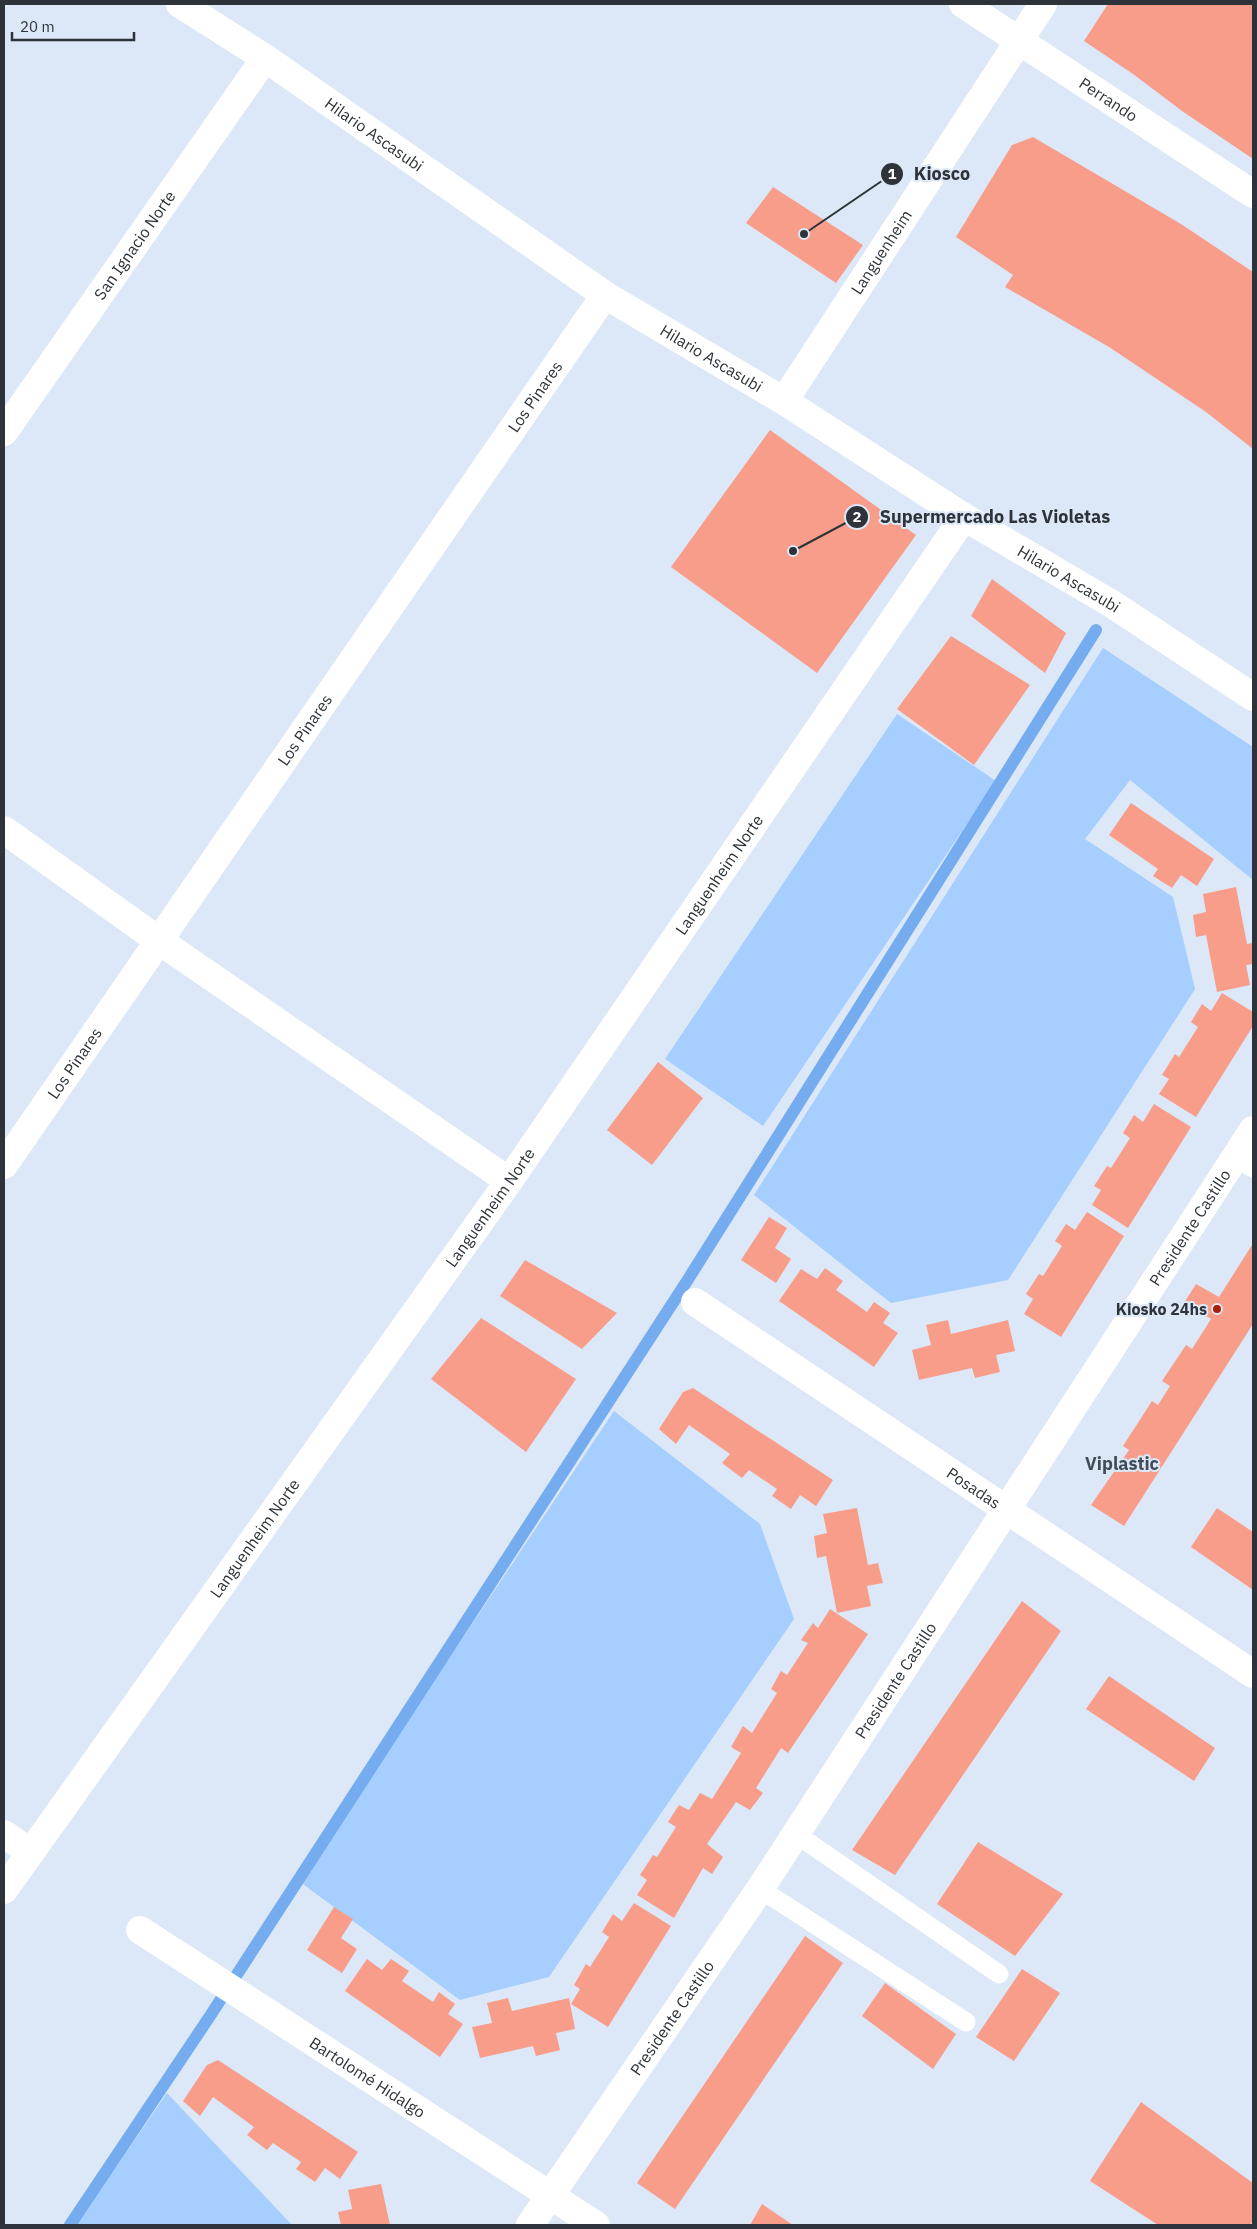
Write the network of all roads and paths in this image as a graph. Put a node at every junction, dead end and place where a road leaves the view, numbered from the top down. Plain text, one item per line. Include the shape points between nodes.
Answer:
1 (180, 4) edge
2 (963, 4) edge
3 (1043, 4) edge
4 (1020, 41) junction
5 (265, 58) junction
6 (1253, 194) edge
7 (605, 295) junction
8 (784, 401) junction
9 (4, 432) edge
10 (964, 517) junction
11 (1253, 697) edge
12 (4, 830) edge
13 (158, 940) junction
14 (1253, 1130) edge
15 (1244, 1163) edge
16 (4, 1164) edge
17 (510, 1181) junction
18 (695, 1302) dead end
19 (1006, 1510) junction
20 (1253, 1674) edge
21 (4, 1834) edge
22 (796, 1834) junction
23 (30, 1852) junction
24 (760, 1889) junction
25 (4, 1890) edge
26 (140, 1930) dead end
27 (998, 1974) dead end
28 (966, 2022) dead end
29 (550, 2194) junction
30 (530, 2225) edge
31 (596, 2225) edge

1 - 5 street, Hilario Ascasubi
2 - 4 street, Perrando
3 - 4 street, Languenheim
4 - 6 street, Perrando
4 - 8 street, Languenheim
5 - 7 street, Hilario Ascasubi
5 - 9 street, San Ignacio Norte
7 - 8 street, Hilario Ascasubi
7 - 13 street, Los Pinares
8 - 10 street, Hilario Ascasubi
10 - 11 street, Hilario Ascasubi via 1112,604
10 - 17 street, Languenheim Norte
12 - 13 street
13 - 16 street, Los Pinares
13 - 17 street
14 - 15 street, Presidente Castillo
15 - 19 street, Presidente Castillo
17 - 23 street, Languenheim Norte
18 - 19 street, Posadas
19 - 20 street, Posadas
19 - 22 street, Presidente Castillo
21 - 23 street
22 - 24 street, Presidente Castillo
22 - 27 lane
23 - 25 street, Languenheim Norte
24 - 28 lane
24 - 29 street, Presidente Castillo
26 - 29 street, Bartolomé Hidalgo
29 - 30 street, Presidente Castillo
29 - 31 street, Bartolomé Hidalgo

